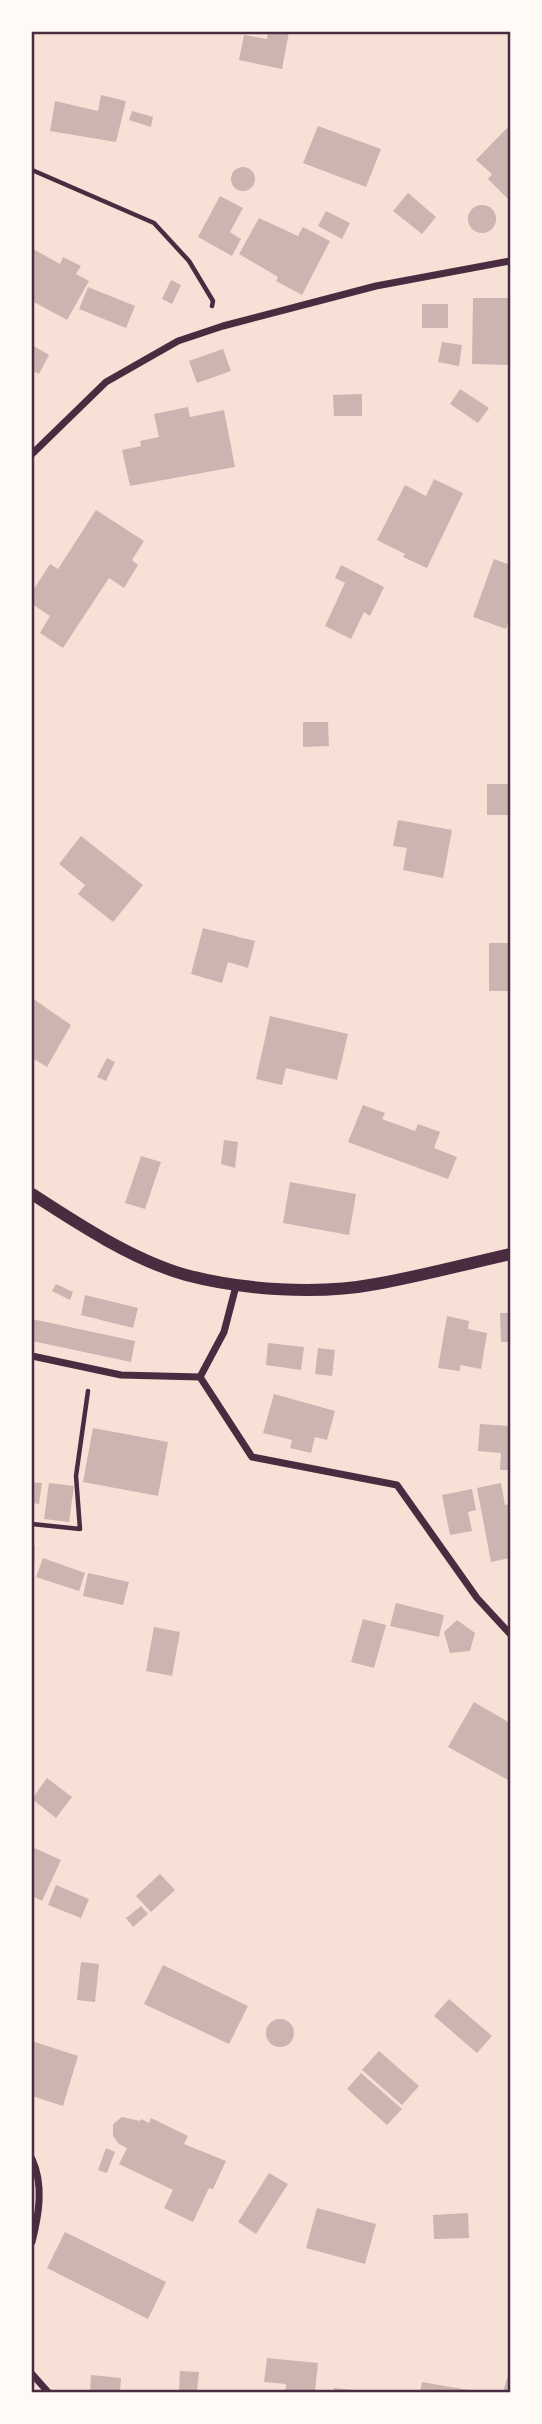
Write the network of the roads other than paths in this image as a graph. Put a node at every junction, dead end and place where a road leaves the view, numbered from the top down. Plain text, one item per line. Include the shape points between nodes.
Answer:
1 (510, 261) edge
2 (32, 454) edge
3 (32, 1194) edge
4 (510, 1254) edge
5 (236, 1286) junction
6 (32, 1356) edge
7 (200, 1377) junction
8 (510, 1634) edge
9 (32, 2159) edge
10 (32, 2242) edge
11 (32, 2374) edge
12 (48, 2392) edge

1 - 2 street via 376,286 178,341 106,382
3 - 5 street via 155,1263
4 - 5 street via 374,1285 299,1290
5 - 7 street via 224,1332
6 - 7 street via 121,1375
7 - 8 street via 252,1457 397,1485 477,1598
9 - 10 street via 38,2173 39,2213
11 - 12 street

